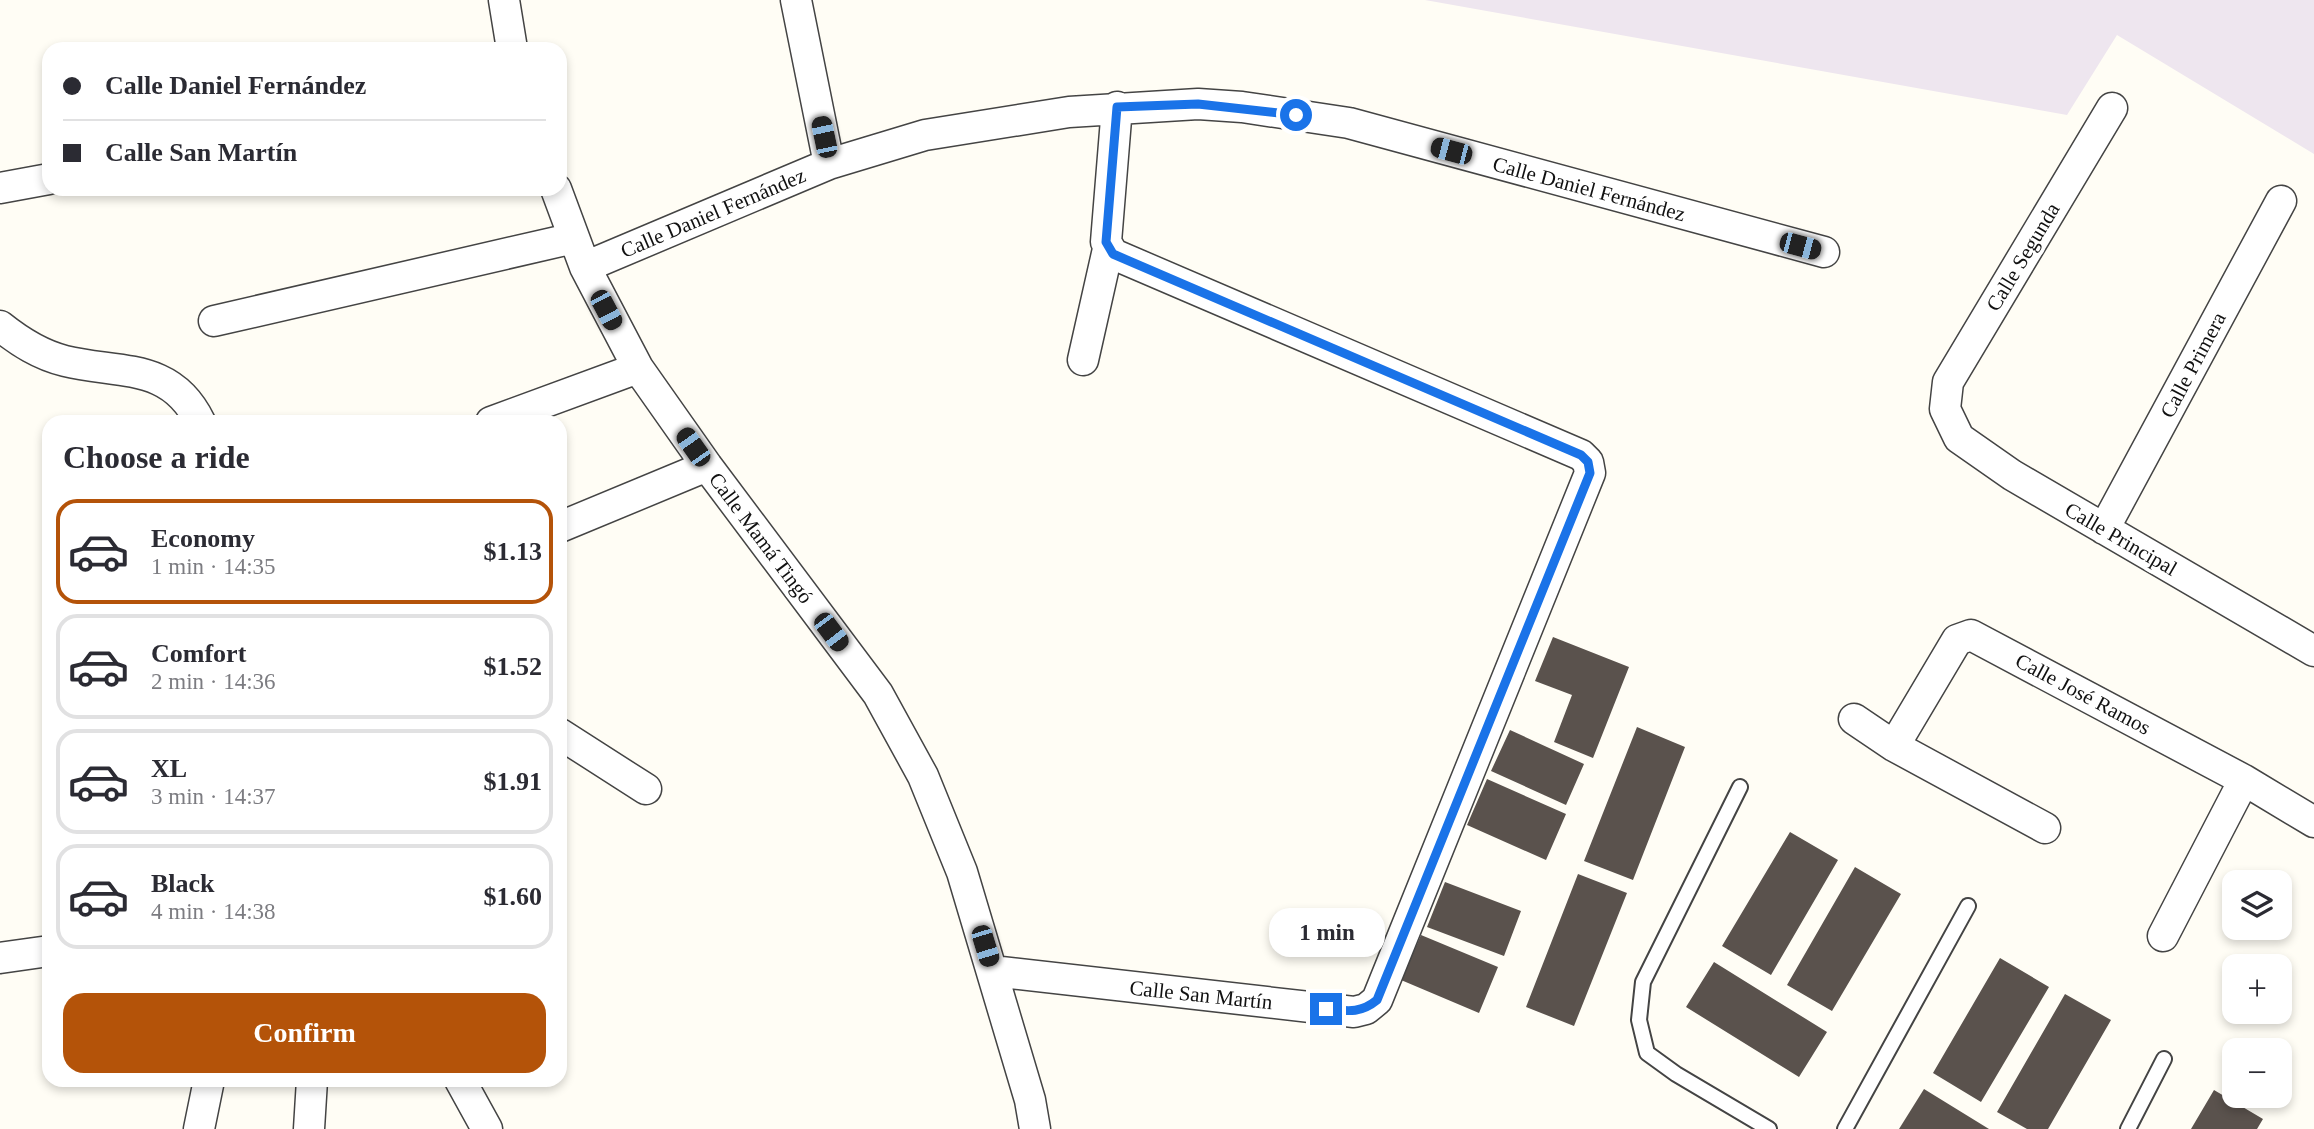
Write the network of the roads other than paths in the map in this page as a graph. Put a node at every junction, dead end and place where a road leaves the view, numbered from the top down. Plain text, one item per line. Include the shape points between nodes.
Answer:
1 (504, 0) edge
2 (796, 0) edge
3 (511, 42) edge
4 (1117, 107) junction
5 (2112, 107) dead end
6 (829, 164) junction
7 (42, 180) edge
8 (0, 188) edge
9 (558, 196) edge
10 (2281, 201) dead end
11 (574, 239) junction
12 (1108, 249) junction
13 (1825, 253) dead end
14 (585, 267) junction
15 (214, 321) dead end
16 (0, 326) edge
17 (1083, 360) dead end
18 (638, 368) junction
19 (1945, 409) joint
20 (195, 415) edge
21 (510, 415) edge
22 (707, 466) junction
23 (567, 524) edge
24 (2104, 529) junction
25 (2314, 651) edge
26 (1854, 719) dead end
27 (567, 738) edge
28 (1894, 746) junction
29 (2244, 780) junction
30 (1740, 787) dead end
31 (646, 789) dead end
32 (2314, 822) edge
33 (2045, 828) dead end
34 (1968, 906) dead end
35 (2163, 936) dead end
36 (42, 952) edge
37 (0, 958) edge
38 (992, 971) junction
39 (2164, 1059) dead end
40 (208, 1087) edge
41 (312, 1087) edge
42 (464, 1087) edge
43 (199, 1129) edge
44 (309, 1129) edge
45 (488, 1129) edge
46 (1035, 1129) edge
47 (1769, 1129) edge
48 (1845, 1129) edge
49 (2128, 1129) edge

1 - 3 street
2 - 6 street
4 - 6 street, Calle Daniel Fernández via 925,135
4 - 12 street
4 - 13 street, Calle Daniel Fernández via 1242,107 1349,123
5 - 19 street, Calle Segunda via 1948,382
6 - 14 street, Calle Daniel Fernández
7 - 8 street
9 - 11 street, Calle Mamá Tingó
10 - 24 street, Calle Primera
11 - 14 street, Calle Mamá Tingó
11 - 15 street
12 - 17 street
12 - 38 street, Calle San Martín via 1581,455 1590,473 1377,1000 1354,1012
14 - 18 street, Calle Mamá Tingó
16 - 20 street via 28,348 65,361 138,371 165,382 183,396
18 - 21 street
18 - 22 street, Calle Mamá Tingó
19 - 24 street, Calle Principal via 1959,438
22 - 23 street
22 - 38 street, Calle Mamá Tingó via 878,694 923,776 961,872
24 - 25 street, Calle Principal
26 - 28 street
27 - 31 street
28 - 29 street, Calle José Ramos via 1957,640 1971,635
28 - 33 street
29 - 32 street, Calle José Ramos
29 - 35 street
30 - 47 lane via 1643,982 1639,1020 1647,1053
34 - 48 lane
36 - 37 street
38 - 46 street, Calle Mamá Tingó
39 - 49 lane
40 - 43 street
41 - 44 street
42 - 45 street

